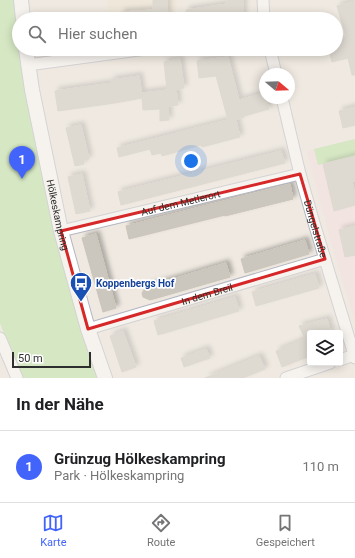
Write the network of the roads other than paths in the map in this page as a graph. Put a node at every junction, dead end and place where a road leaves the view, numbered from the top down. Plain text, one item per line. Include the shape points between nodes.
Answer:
1 (21, 0) edge
2 (263, 0) edge
3 (22, 12) edge
4 (264, 12) edge
5 (27, 56) edge
6 (94, 56) edge
7 (272, 56) edge
8 (28, 65) junction
9 (275, 68) edge
10 (283, 104) edge
11 (300, 174) junction
12 (61, 231) junction
13 (325, 259) junction
14 (88, 329) junction
15 (0, 338) edge
16 (354, 357) edge
17 (343, 359) edge
18 (321, 366) edge
19 (17, 378) edge
20 (105, 378) edge
21 (286, 378) edge

1 - 3 street
2 - 4 street
5 - 8 street, Hölkeskampring
6 - 8 street
7 - 9 street
8 - 12 street, Hölkeskampring
10 - 11 street, Düngelstraße
11 - 12 street, Auf dem Metlerort
11 - 13 street, Düngelstraße
12 - 14 street, Hölkeskampring
13 - 14 street, In dem Breil
13 - 16 street, Düngelstraße
14 - 20 street, Hölkeskampring
15 - 19 street
16 - 17 street
18 - 21 street

